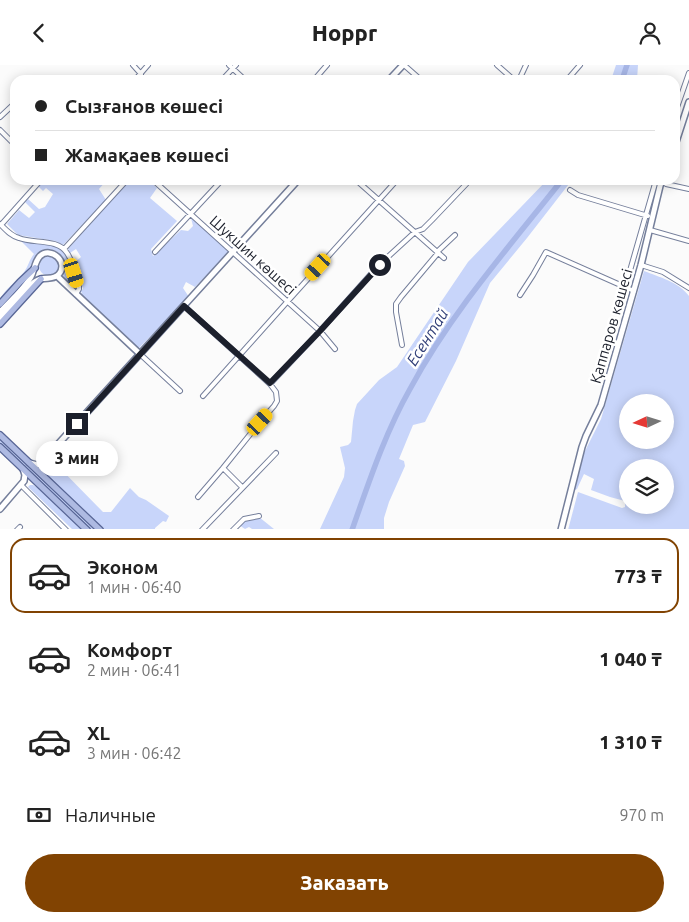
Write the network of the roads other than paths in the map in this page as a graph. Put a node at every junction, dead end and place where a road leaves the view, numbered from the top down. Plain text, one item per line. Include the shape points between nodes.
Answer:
1 (132, 65) edge
2 (148, 65) edge
3 (229, 65) edge
4 (327, 65) edge
5 (404, 65) edge
6 (497, 65) edge
7 (580, 65) edge
8 (234, 67) edge
9 (689, 73) edge
10 (141, 74) joint
11 (318, 75) edge
12 (394, 75) edge
13 (415, 75) edge
14 (508, 75) edge
15 (571, 75) edge
16 (680, 99) edge
17 (689, 102) edge
18 (10, 108) edge
19 (0, 117) edge
20 (680, 124) edge
21 (0, 130) edge
22 (10, 140) edge
23 (36, 185) edge
24 (122, 185) edge
25 (158, 185) edge
26 (217, 185) edge
27 (293, 185) edge
28 (361, 185) edge
29 (392, 185) edge
30 (465, 185) edge
31 (658, 185) edge
32 (659, 185) edge
33 (671, 185) edge
34 (689, 189) edge
35 (570, 190) dead end
36 (378, 201) junction
37 (190, 214) junction
38 (646, 216) junction
39 (653, 217) junction
40 (0, 225) edge
41 (650, 230) junction
42 (415, 232) junction
43 (455, 235) dead end
44 (689, 241) edge
45 (64, 249) junction
46 (155, 252) dead end
47 (232, 252) junction
48 (438, 252) junction
49 (444, 258) dead end
50 (641, 265) junction
51 (35, 268) junction
52 (57, 276) junction
53 (41, 279) junction
54 (625, 288) junction
55 (689, 288) edge
56 (634, 291) junction
57 (76, 293) junction
58 (520, 295) dead end
59 (287, 302) junction
60 (0, 304) edge
61 (184, 306) junction
62 (0, 312) edge
63 (0, 318) edge
64 (0, 325) edge
65 (320, 331) junction
66 (402, 345) dead end
67 (335, 349) dead end
68 (140, 354) junction
69 (239, 357) junction
70 (270, 383) junction
71 (180, 391) dead end
72 (203, 396) dead end
73 (0, 435) edge
74 (0, 447) edge
75 (276, 453) dead end
76 (29, 462) junction
77 (41, 463) junction
78 (21, 467) junction
79 (223, 469) junction
80 (45, 477) junction
81 (22, 484) junction
82 (40, 485) junction
83 (242, 487) junction
84 (198, 497) dead end
85 (0, 509) edge
86 (260, 516) dead end
87 (66, 529) edge
88 (87, 529) edge
89 (100, 529) edge
90 (202, 529) edge
91 (233, 529) edge
92 (561, 529) edge

1 - 10 street
2 - 10 street
3 - 8 street
4 - 11 street
5 - 12 street
5 - 13 street
6 - 14 street
7 - 15 street
9 - 16 street
17 - 20 street
18 - 19 street
21 - 22 street
23 - 40 street
24 - 45 street
25 - 37 street, Шукшин көшесі
26 - 37 street
27 - 47 street
28 - 36 street
29 - 36 street
30 - 42 street via 432,220
31 - 38 street, Қаппаров көшесі
32 - 39 street, Қаппаров көшесі
33 - 34 street
35 - 38 street
36 - 42 street
36 - 59 street
37 - 46 street
37 - 47 street, Шукшин көшесі
38 - 39 street
38 - 54 street, Қаппаров көшесі
39 - 41 street, Қаппаров көшесі
40 - 45 street via 18,238 53,243
41 - 44 street
41 - 50 street, Қаппаров көшесі
42 - 48 street
42 - 65 street
43 - 48 street
45 - 57 street via 78,283
47 - 59 street, Шукшин көшесі
47 - 61 street
48 - 49 street
48 - 66 street via 396,305
50 - 55 street via 663,272
50 - 56 street, Қаппаров көшесі
51 - 52 street via 40,256 54,254 62,265
51 - 60 main road
51 - 62 street via 28,281
52 - 53 street
52 - 57 street
53 - 63 street via 31,285
53 - 64 main road
54 - 56 street
54 - 58 street via 546,252
56 - 92 street, Қаппаров көшесі via 601,405 586,436
57 - 68 street
59 - 65 street, Шукшин көшесі
59 - 69 street
61 - 68 street
61 - 69 street
65 - 67 street, Шукшин көшесі
65 - 70 street
68 - 71 street
68 - 77 street
69 - 70 street
69 - 72 street
70 - 79 street via 277,401
73 - 76 main road
74 - 78 main road
75 - 83 street
76 - 77 street
76 - 80 main road
77 - 80 street via 40,469
78 - 81 street via 25,475
78 - 82 main road
79 - 83 street
79 - 84 street
80 - 89 main road
81 - 82 street via 30,481
81 - 85 street
81 - 87 street
82 - 88 main road
83 - 90 street
86 - 91 street via 244,519

